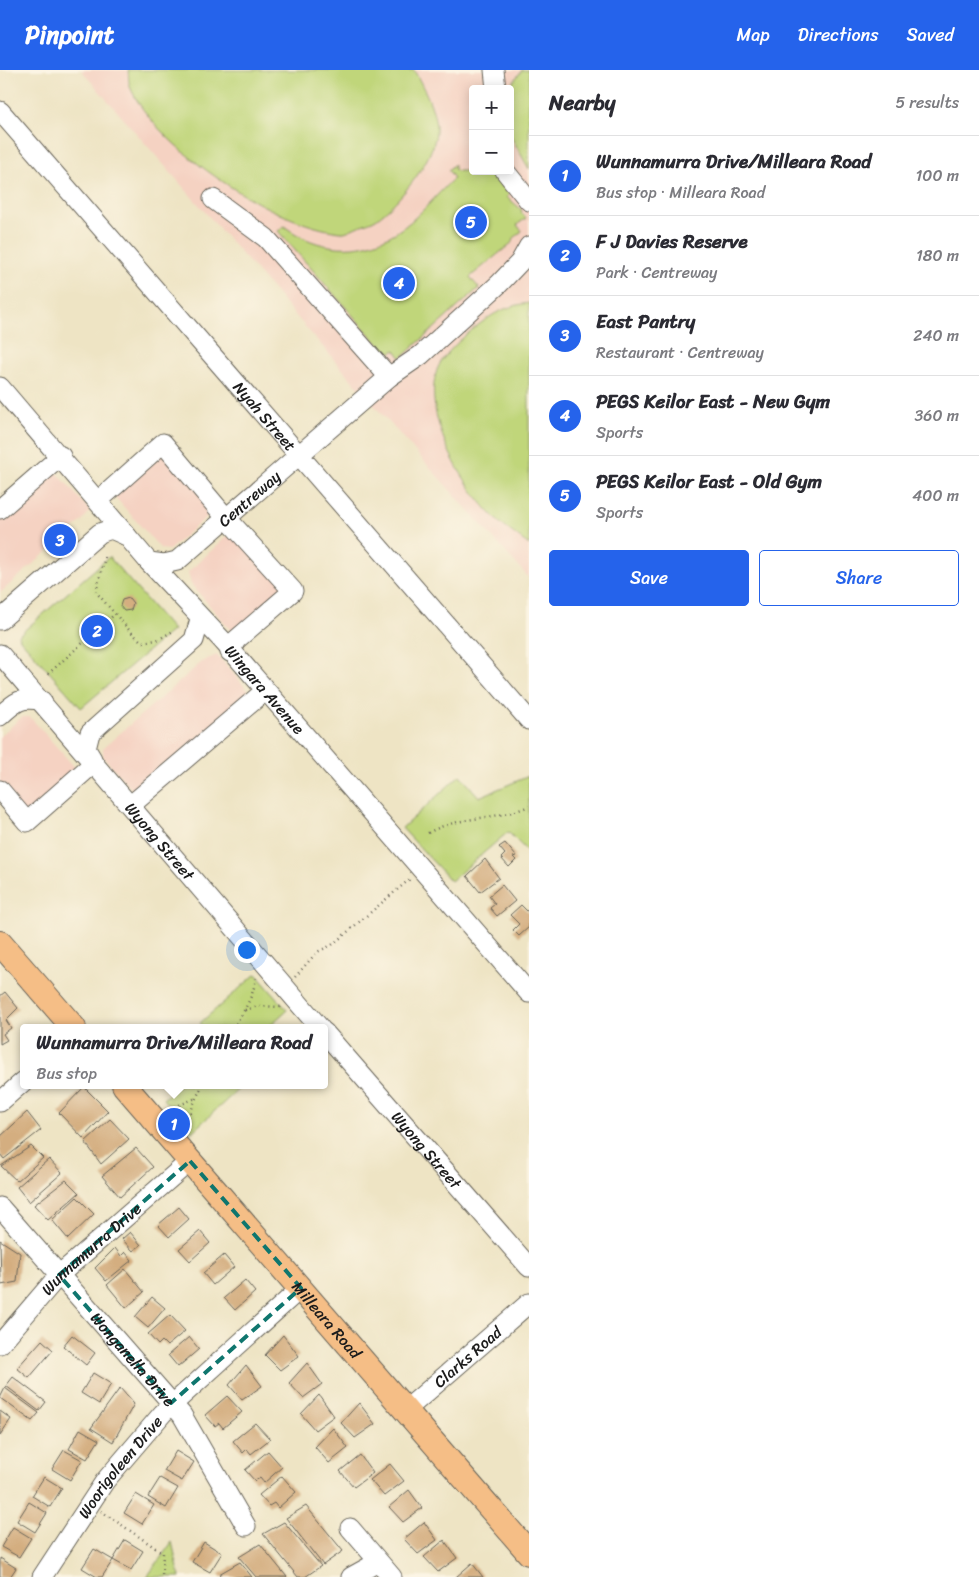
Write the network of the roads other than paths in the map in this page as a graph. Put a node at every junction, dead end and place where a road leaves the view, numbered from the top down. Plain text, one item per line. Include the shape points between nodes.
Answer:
1 (494, 70) edge
2 (496, 85) edge
3 (0, 111) edge
4 (508, 175) edge
5 (213, 199) dead end
6 (529, 202) edge
7 (529, 246) edge
8 (389, 377) junction
9 (0, 387) edge
10 (299, 455) junction
11 (61, 456) junction
12 (98, 500) junction
13 (0, 509) edge
14 (227, 518) junction
15 (103, 530) junction
16 (127, 536) junction
17 (177, 561) junction
18 (149, 562) junction
19 (174, 588) junction
20 (200, 619) junction
21 (0, 620) edge
22 (194, 640) junction
23 (230, 652) junction
24 (0, 654) edge
25 (20, 676) junction
26 (265, 691) junction
27 (42, 701) junction
28 (15, 703) junction
29 (0, 716) edge
30 (529, 720) edge
31 (94, 728) junction
32 (66, 729) junction
33 (94, 763) junction
34 (0, 790) edge
35 (131, 805) junction
36 (0, 943) edge
37 (529, 993) edge
38 (71, 1024) edge
39 (317, 1024) edge
40 (328, 1037) edge
41 (20, 1084) edge
42 (127, 1089) edge
43 (0, 1102) edge
44 (190, 1161) junction
45 (0, 1207) edge
46 (529, 1267) edge
47 (59, 1275) junction
48 (301, 1288) junction
49 (529, 1303) edge
50 (0, 1344) edge
51 (171, 1403) junction
52 (406, 1409) junction
53 (246, 1526) dead end
54 (350, 1528) dead end
55 (529, 1553) edge
56 (378, 1562) junction
57 (42, 1577) edge
58 (351, 1577) edge
59 (392, 1577) edge

1 - 2 street
3 - 10 street, Nyah Street
4 - 6 street
5 - 8 street via 266,238
7 - 8 street, Centreway via 520,262 499,284 421,355
8 - 10 street, Centreway
9 - 11 street, Wingara Avenue
10 - 14 street, Centreway
10 - 30 street, Nyah Street
11 - 12 street, Wingara Avenue
11 - 13 street
12 - 14 street via 163,443
12 - 15 street
12 - 16 street, Wingara Avenue
14 - 17 street, Centreway
14 - 23 street via 293,591 236,640
15 - 16 street
15 - 21 street
16 - 18 street, Wingara Avenue
17 - 18 street via 164,564
17 - 19 street
18 - 19 street, Wingara Avenue
19 - 20 street, Wingara Avenue
20 - 22 street
20 - 23 street, Wingara Avenue
22 - 23 street via 216,642
22 - 31 street
23 - 26 street, Wingara Avenue
24 - 25 street, Wyong Street
25 - 27 street, Wyong Street
25 - 28 street via 21,690
26 - 35 street
26 - 37 street, Wingara Avenue
27 - 28 street via 27,697
27 - 32 street, Wyong Street
28 - 29 street
31 - 32 street via 81,733
31 - 33 street via 86,743 86,750
32 - 33 street, Wyong Street
33 - 34 street via 27,822
33 - 35 street, Wyong Street
35 - 39 street, Wyong Street
36 - 38 main road
40 - 46 street, Wyong Street
41 - 43 street
42 - 44 main road, Milleara Road
44 - 47 street, Wunnamurra Drive
44 - 48 main road, Milleara Road
45 - 47 street, Wonganella Drive
47 - 50 street, Wunnamurra Drive
47 - 51 street, Wonganella Drive
48 - 51 street, Woorigoleen Drive
48 - 52 main road, Milleara Road
49 - 52 street, Clarks Road
51 - 53 street, Wonganella Drive via 182,1415
51 - 57 street, Woorigoleen Drive via 105,1481
52 - 55 main road, Milleara Road
54 - 56 street
56 - 58 street
56 - 59 street

